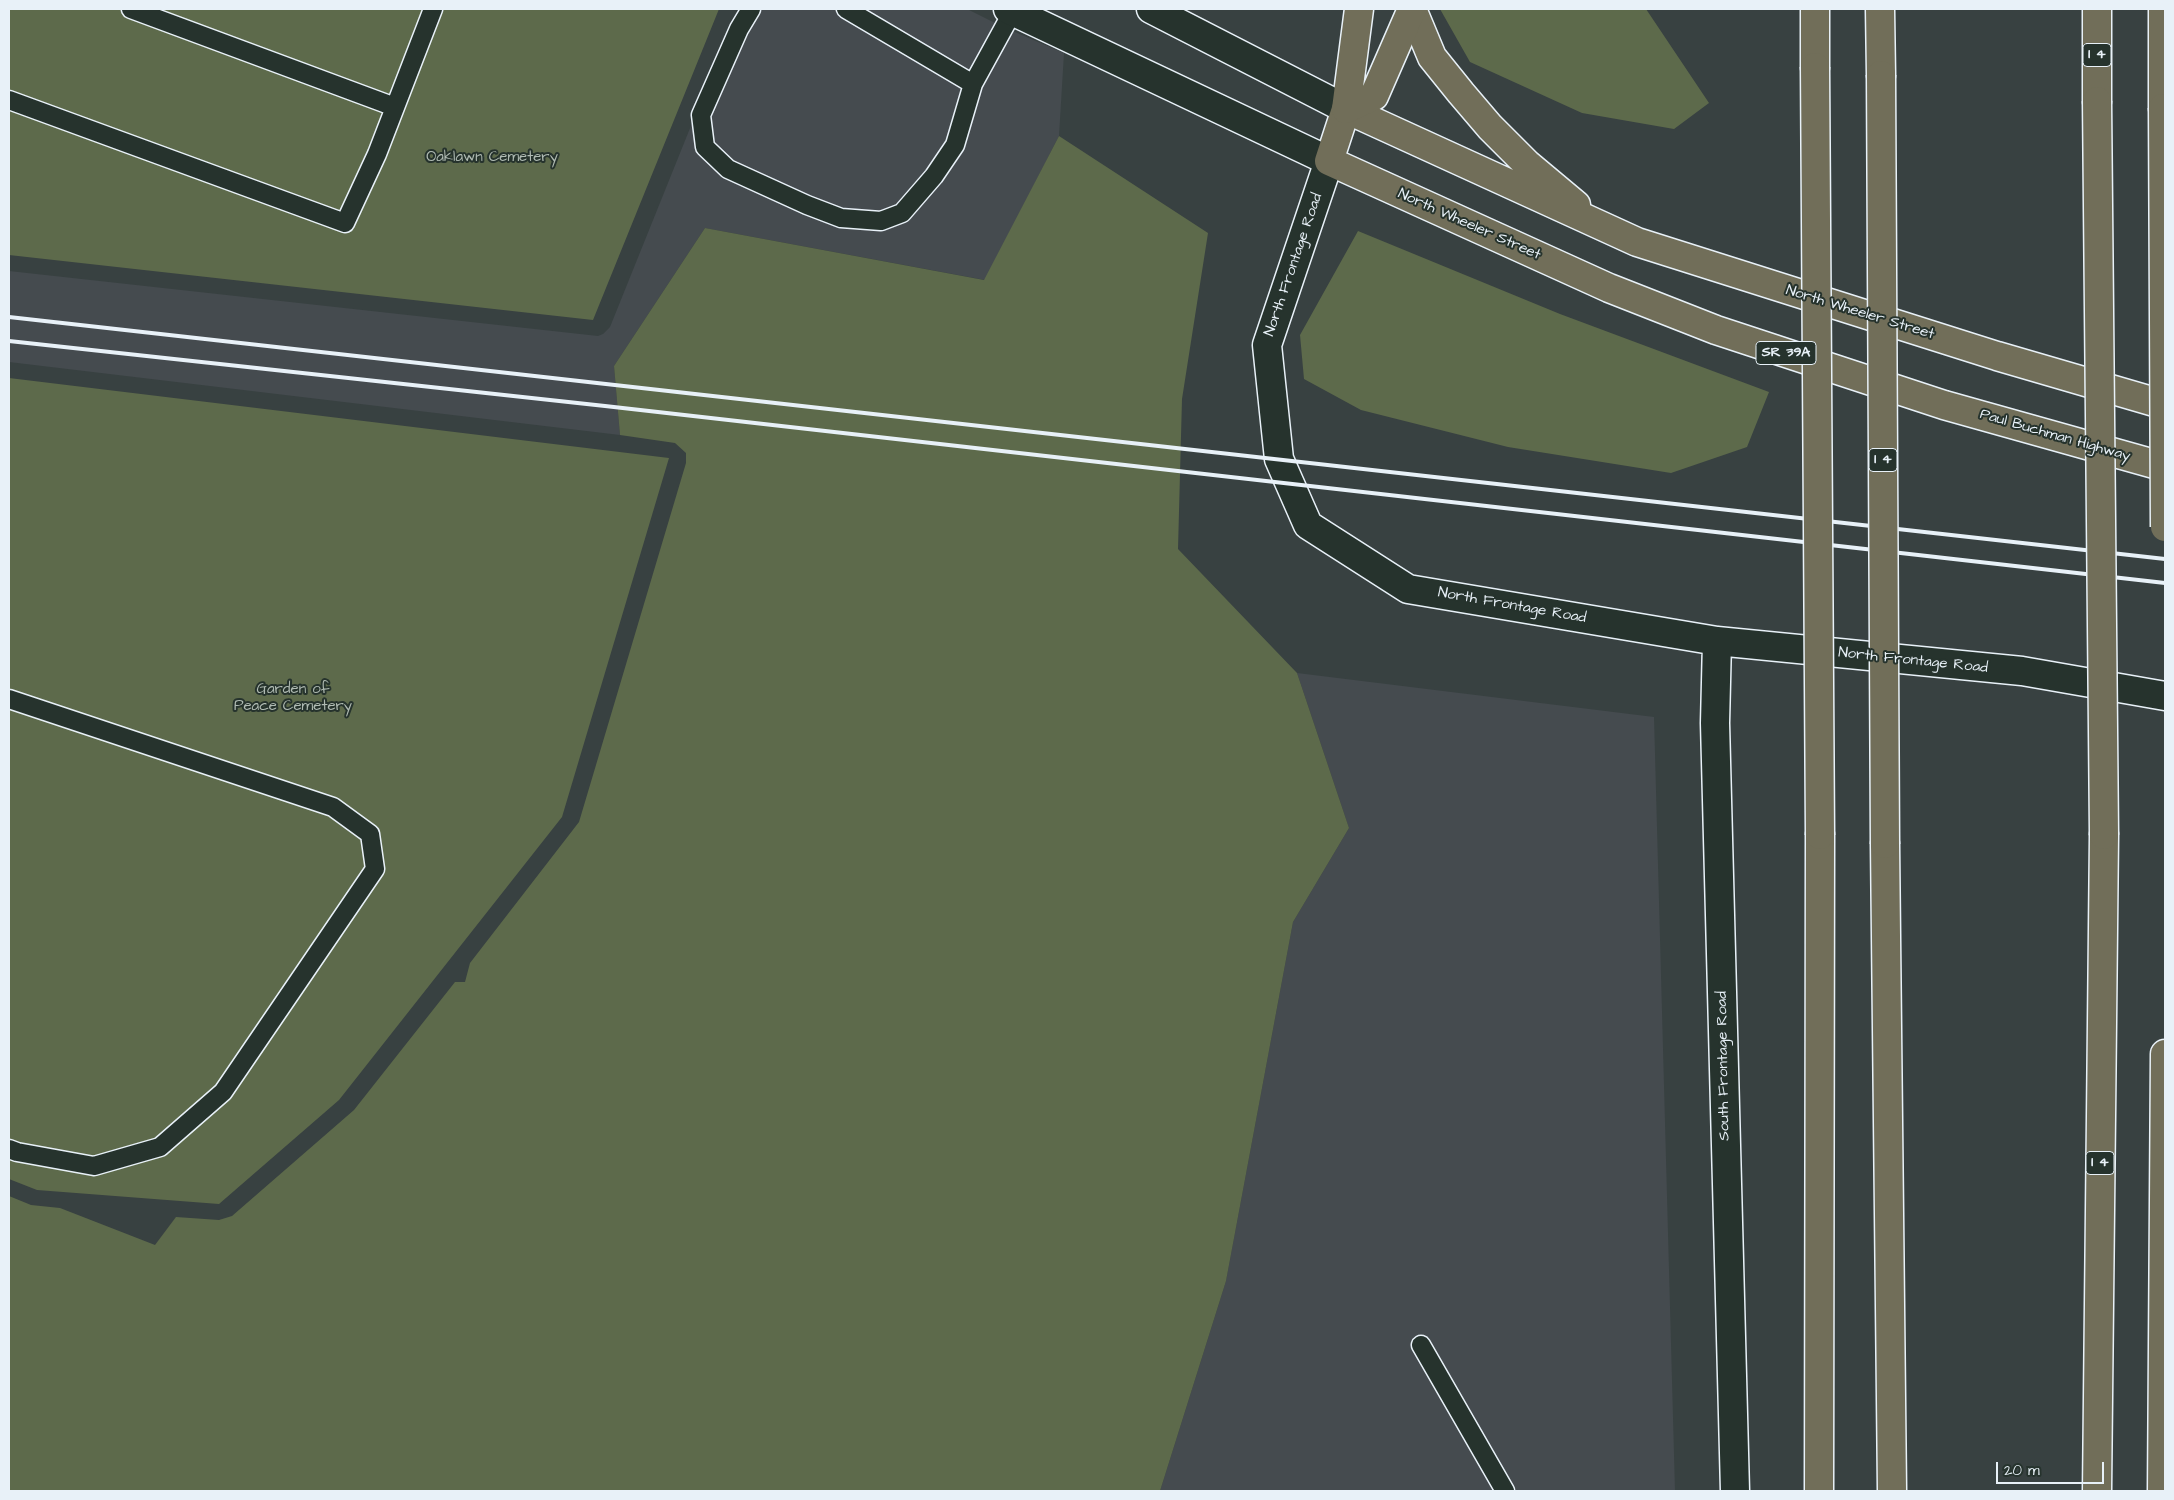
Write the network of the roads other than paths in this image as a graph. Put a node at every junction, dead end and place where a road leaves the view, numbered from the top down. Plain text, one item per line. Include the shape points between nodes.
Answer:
1 (131, 9) edge
2 (433, 9) edge
3 (751, 9) edge
4 (846, 9) edge
5 (1151, 9) edge
6 (1359, 9) edge
7 (1412, 9) edge
8 (1814, 9) edge
9 (1880, 9) edge
10 (2097, 9) edge
11 (2163, 9) edge
12 (1010, 10) edge
13 (974, 84) junction
14 (9, 100) edge
15 (395, 107) junction
16 (1346, 109) junction
17 (1329, 160) junction
18 (1607, 229) junction
19 (1944, 404) joint
20 (2165, 405) edge
21 (2165, 438) edge
22 (2162, 466) edge
23 (2165, 528) edge
24 (1717, 641) junction
25 (2165, 696) edge
26 (9, 699) edge
27 (2165, 1054) edge
28 (9, 1149) edge
29 (1422, 1345) dead end
30 (1505, 1491) edge
31 (1735, 1491) edge
32 (1819, 1491) edge
33 (1892, 1491) edge
34 (2097, 1491) edge
35 (2162, 1491) edge

1 - 15 lane
2 - 15 lane
3 - 13 lane via 701,115 704,147 728,169 841,218 881,221 902,213 955,145
4 - 13 lane
5 - 16 street, North Wheeler Street
6 - 16 main road, North Frontage Road
7 - 16 main road via 1374,96
7 - 18 main road via 1432,57 1490,127 1527,164
8 - 32 main road, bridge via 1820,835
9 - 33 main road, I 4, bridge
10 - 34 main road, I 4, bridge via 2104,835
11 - 23 main road, bridge
12 - 13 lane
12 - 17 street, North Wheeler Street / SR 39A
14 - 15 lane via 345,223
16 - 17 main road, North Frontage Road
16 - 18 main road, North Wheeler Street
17 - 19 main road, North Wheeler Street / SR 39A via 1629,296 1716,330
17 - 24 street, North Frontage Road via 1267,345 1279,459 1308,525 1408,589
18 - 20 main road, North Wheeler Street via 1637,242 1762,282
19 - 22 main road, Paul Buchman Highway / SR 39A
21 - 22 main road
24 - 25 street, North Frontage Road via 2022,672
24 - 31 street, South Frontage Road via 1715,724
26 - 28 lane via 333,807 370,834 375,869 223,1092 160,1147 94,1166
27 - 35 main road
29 - 30 lane

